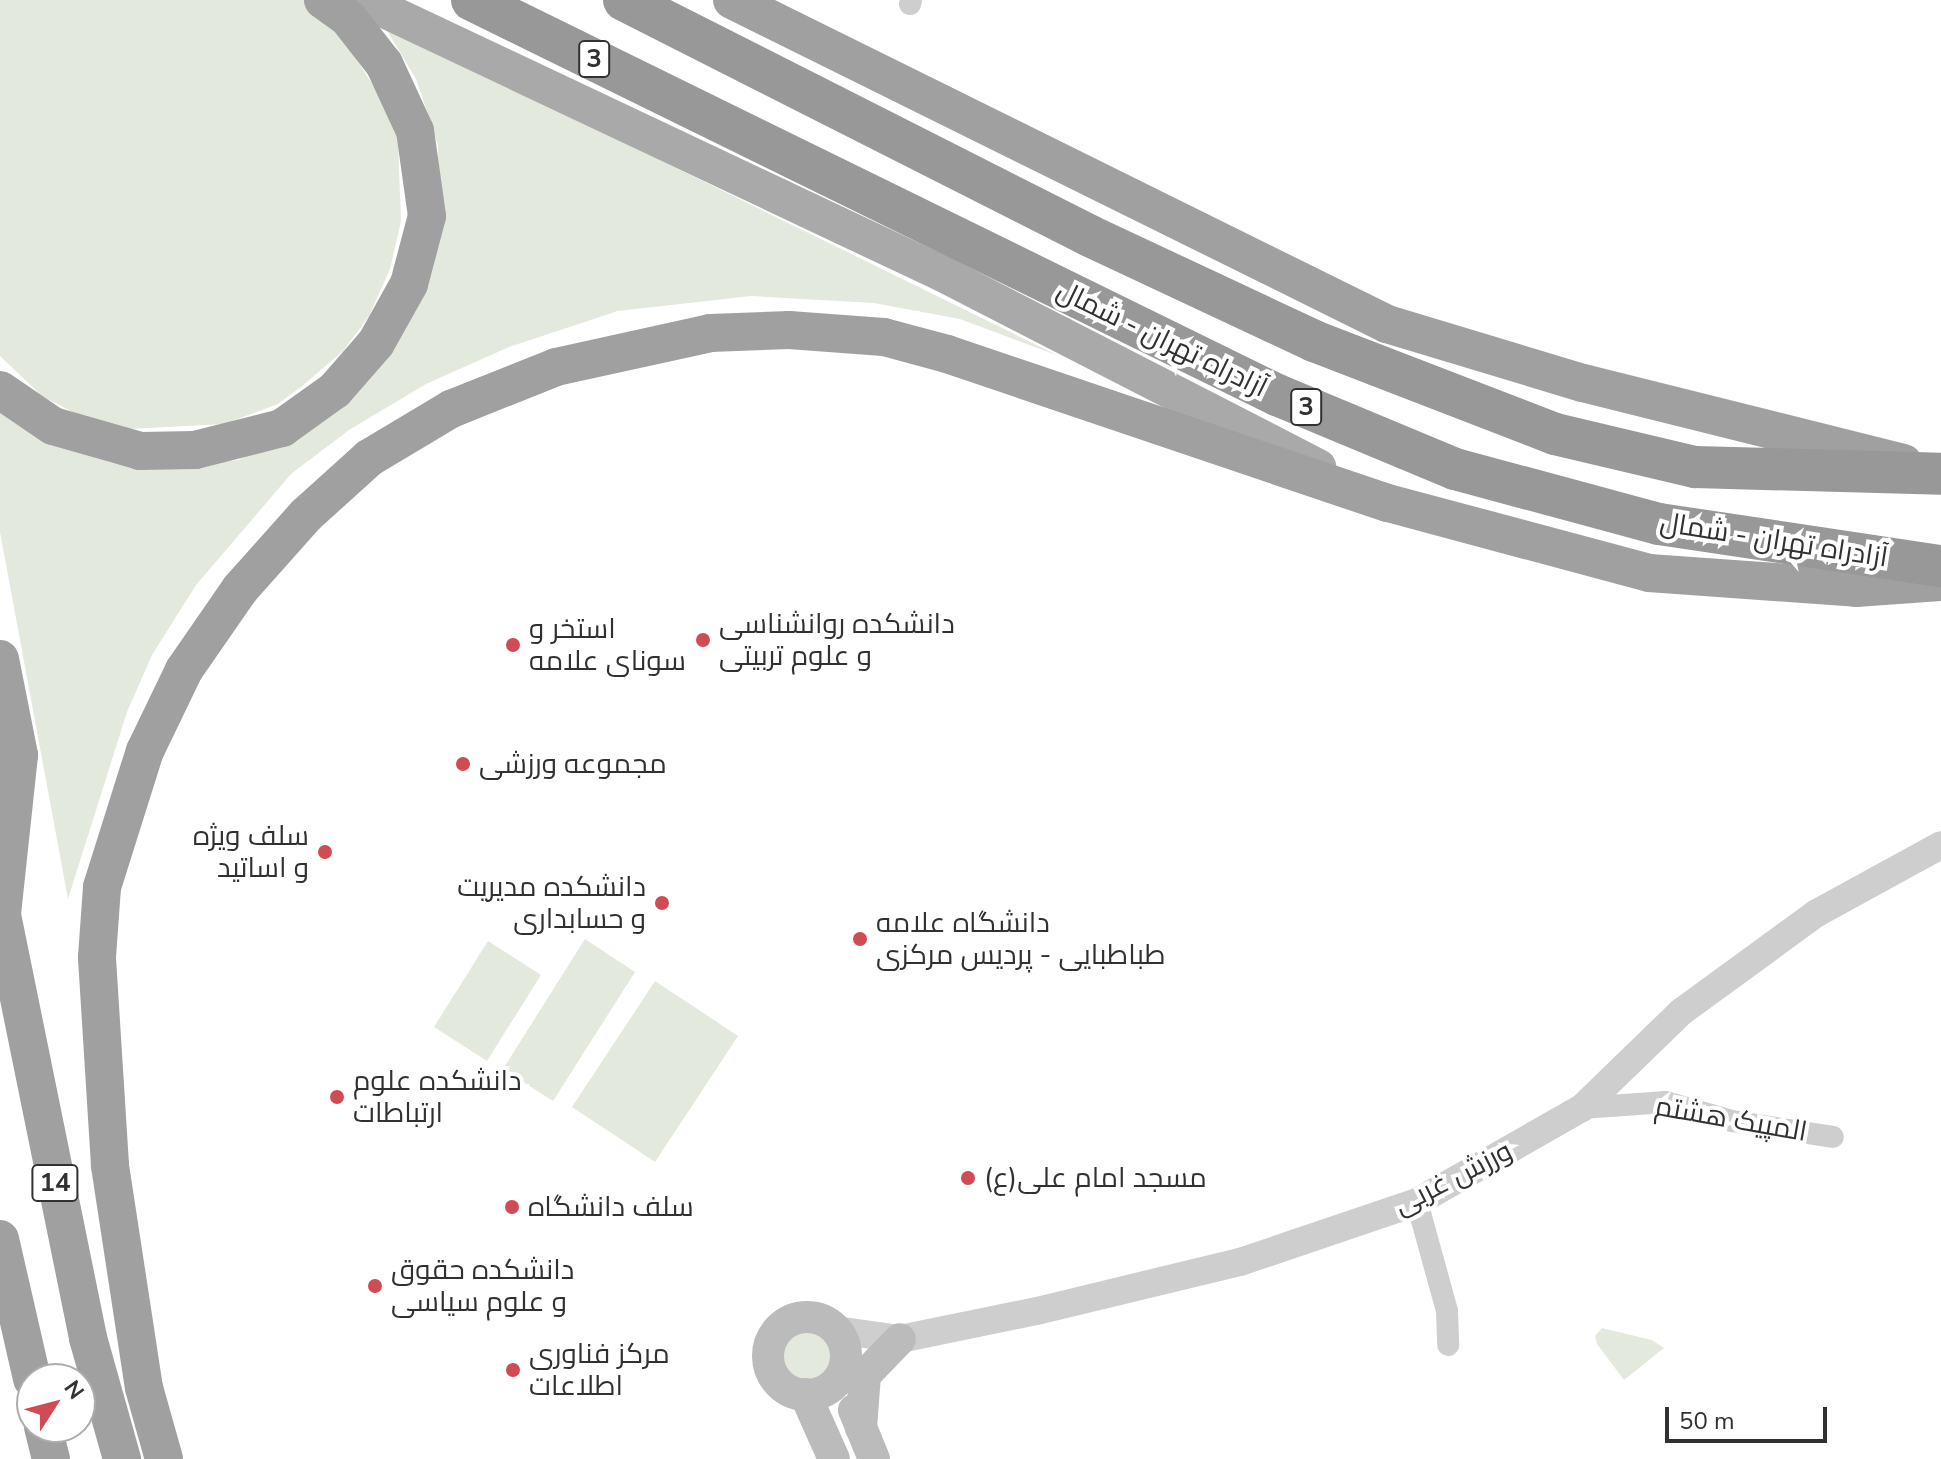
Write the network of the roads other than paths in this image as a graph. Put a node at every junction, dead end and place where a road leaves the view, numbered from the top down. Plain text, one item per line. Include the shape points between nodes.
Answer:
1 (323, 0) edge
2 (363, 0) edge
3 (472, 0) edge
4 (624, 0) edge
5 (732, 0) edge
6 (0, 390) edge
7 (1941, 473) edge
8 (1388, 503) junction
9 (1941, 566) edge
10 (1941, 582) edge
11 (0, 659) edge
12 (1941, 845) edge
13 (1, 909) edge
14 (1582, 1108) junction
15 (1833, 1137) dead end
16 (1417, 1202) junction
17 (0, 1239) edge
18 (836, 1330) junction
19 (900, 1339) junction
20 (1448, 1345) dead end
21 (28, 1363) edge
22 (841, 1375) junction
23 (805, 1394) junction
24 (861, 1428) junction
25 (122, 1459) edge
26 (164, 1459) edge
27 (834, 1459) edge
28 (874, 1459) edge

1 - 6 highway via 348,18 384,64 415,131 427,216 409,284 376,343 335,390 282,428 195,450 140,451 53,426
2 - 8 main road via 943,274
3 - 9 highway, آزادراه تهران - شمال / 3 via 1277,395 1455,469 1659,524
4 - 7 highway, 3 via 1090,236 1314,341 1555,434 1695,467
5 - 7 highway via 1387,324 1583,383
8 - 10 highway via 1649,573 1856,588
8 - 26 highway via 947,354 884,337 789,330 710,333 556,367 451,409 369,458 306,515 240,589 184,670 145,751 102,887 97,957 110,1165 144,1388
11 - 13 highway via 19,755
12 - 14 street, ورزش غربی via 1817,913 1681,1012
13 - 25 highway, 14 via 88,1338
14 - 15 street, المپیک هشتم via 1666,1102 1732,1121
14 - 16 street, ورزش غربی
16 - 19 street, ورزش غربی via 1240,1262
16 - 20 street via 1447,1311
17 - 21 highway
18 - 19 street, ورزش غربی
18 - 22 main road via 846,1351
18 - 23 main road via 827,1322 802,1317 772,1338 769,1363 774,1375 782,1385
19 - 24 main road via 865,1375
22 - 23 main road via 826,1390
22 - 24 main road
23 - 27 main road
24 - 28 main road

